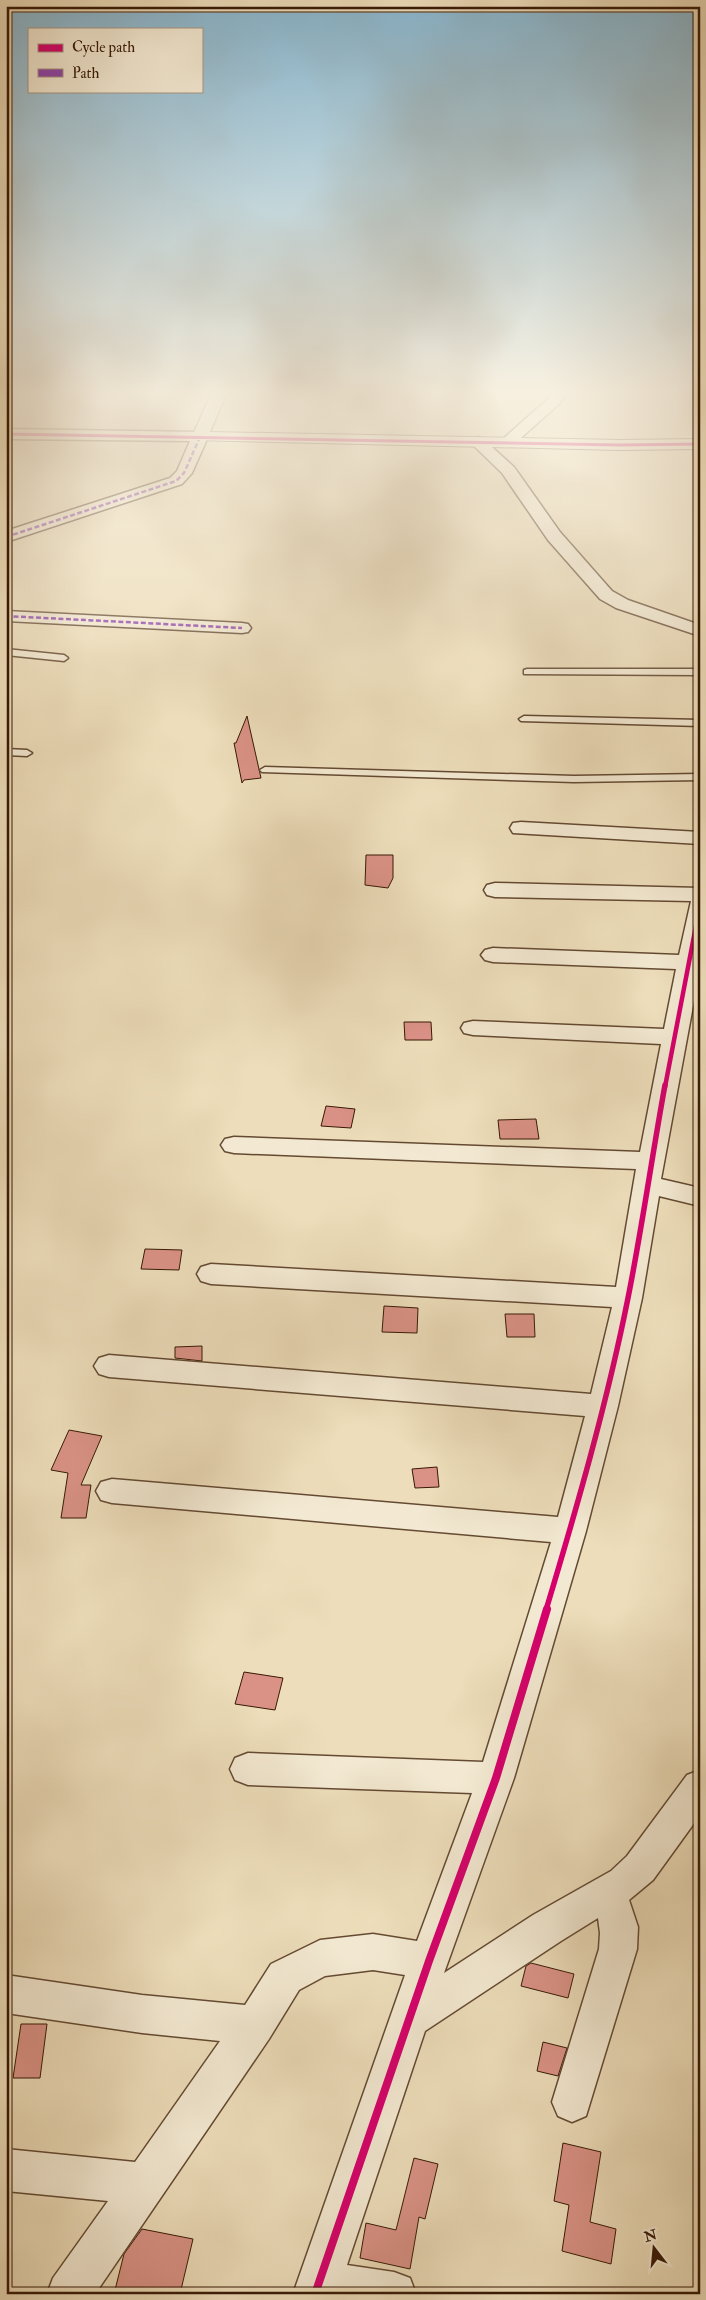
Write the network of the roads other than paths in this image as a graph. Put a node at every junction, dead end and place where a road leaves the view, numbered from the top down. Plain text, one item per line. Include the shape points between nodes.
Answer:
1 (129, 496) edge
2 (526, 496) edge
3 (6, 537) edge
4 (6, 616) edge
5 (697, 627) edge
6 (242, 628) dead end
7 (6, 652) edge
8 (64, 658) dead end
9 (527, 672) dead end
10 (700, 672) edge
11 (524, 719) dead end
12 (700, 723) edge
13 (6, 752) edge
14 (27, 753) dead end
15 (265, 770) dead end
16 (700, 777) edge
17 (521, 828) dead end
18 (700, 838) edge
19 (495, 890) dead end
20 (700, 896) edge
21 (700, 905) edge
22 (493, 956) dead end
23 (689, 962) junction
24 (472, 1028) dead end
25 (676, 1038) junction
26 (234, 1145) dead end
27 (649, 1172) junction
28 (700, 1197) edge
29 (211, 1274) dead end
30 (628, 1298) junction
31 (109, 1366) dead end
32 (603, 1406) junction
33 (112, 1491) dead end
34 (570, 1531) junction
35 (248, 1769) dead end
36 (496, 1778) junction
37 (700, 1786) edge
38 (606, 1895) junction
39 (429, 1961) junction
40 (6, 1994) edge
41 (411, 2017) junction
42 (255, 2025) junction
43 (572, 2102) dead end
44 (6, 2170) edge
45 (145, 2184) junction
46 (317, 2288) edge
47 (69, 2294) edge
48 (394, 2294) edge

1 - 3 street
2 - 5 street via 554,536 606,595 622,604
4 - 6 street
7 - 8 lane
9 - 10 lane
11 - 12 lane
13 - 14 lane
15 - 16 lane via 574,779
17 - 18 street
19 - 20 street
21 - 23 street
22 - 23 street
23 - 25 street
24 - 25 street
25 - 27 street
26 - 27 street
27 - 28 street
27 - 30 street
29 - 30 street
30 - 32 street
31 - 32 street
32 - 34 street
33 - 34 street
34 - 36 street
35 - 36 street
36 - 39 street
37 - 38 street via 640,1868
38 - 41 street via 547,1928
38 - 43 street via 619,1918 621,1932
39 - 41 street
39 - 42 street via 373,1952 320,1958 285,1977
40 - 42 street via 142,2014
41 - 46 street
42 - 45 street
44 - 45 street
45 - 47 street
46 - 48 street

